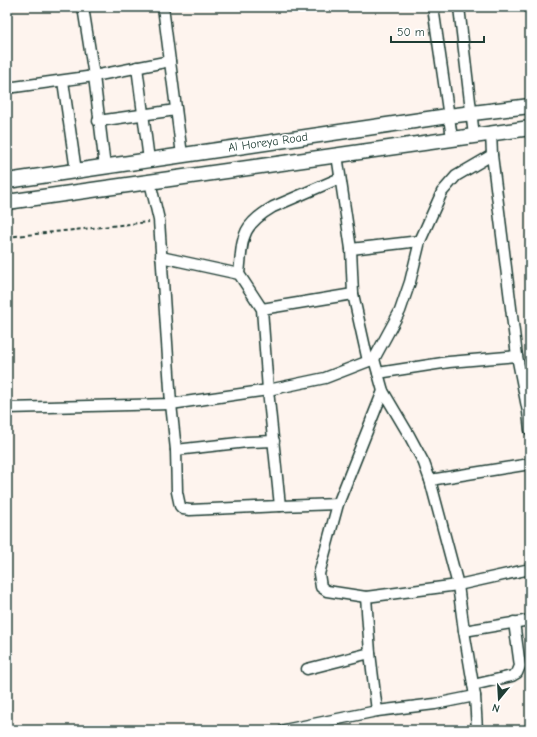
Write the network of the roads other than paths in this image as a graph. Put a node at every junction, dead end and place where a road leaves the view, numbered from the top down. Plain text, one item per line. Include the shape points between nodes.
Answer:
1 (83, 7) edge
2 (163, 7) edge
3 (433, 7) edge
4 (459, 7) edge
5 (170, 61) junction
6 (137, 67) junction
7 (94, 76) junction
8 (63, 81) junction
9 (7, 88) edge
10 (530, 106) edge
11 (176, 110) junction
12 (472, 114) junction
13 (142, 115) junction
14 (448, 116) junction
15 (98, 121) junction
16 (530, 128) edge
17 (491, 133) junction
18 (474, 136) junction
19 (452, 138) junction
20 (182, 155) junction
21 (337, 155) junction
22 (492, 155) junction
23 (149, 160) junction
24 (104, 167) junction
25 (76, 171) junction
26 (340, 178) junction
27 (7, 181) edge
28 (150, 182) junction
29 (7, 202) edge
30 (420, 241) junction
31 (351, 249) junction
32 (161, 257) junction
33 (239, 274) junction
34 (354, 294) junction
35 (262, 309) junction
36 (517, 356) junction
37 (371, 360) junction
38 (378, 373) junction
39 (268, 390) junction
40 (383, 392) junction
41 (170, 404) junction
42 (7, 408) edge
43 (530, 430) edge
44 (274, 441) junction
45 (176, 450) junction
46 (530, 464) edge
47 (430, 480) junction
48 (338, 504) junction
49 (280, 506) junction
50 (530, 569) edge
51 (458, 584) junction
52 (366, 597) junction
53 (530, 620) edge
54 (514, 622) junction
55 (464, 631) junction
56 (370, 653) junction
57 (307, 669) dead end
58 (474, 685) junction
59 (476, 696) junction
60 (377, 711) junction
61 (284, 730) edge
62 (477, 730) edge

1 - 7 street
2 - 5 street
3 - 14 street
4 - 12 street
5 - 6 street
5 - 11 street
6 - 7 street
6 - 13 street
7 - 8 street
7 - 15 street
8 - 9 street
8 - 25 street
10 - 12 main road, Al Horeya Road
11 - 13 street
11 - 20 street
12 - 14 main road, Al Horeya Road
12 - 18 street
13 - 15 street
13 - 23 street
14 - 19 street
14 - 20 main road, Al Horeya Road
15 - 24 street
16 - 17 main road, Al Horeya Road
17 - 18 main road, Al Horeya Road
17 - 22 street
18 - 19 main road, Al Horeya Road
19 - 21 main road, Al Horeya Road
20 - 23 main road, Al Horeya Road
21 - 26 street
21 - 28 main road, Al Horeya Road
22 - 30 street via 456,176 446,186
22 - 36 street
23 - 24 main road, Al Horeya Road
24 - 25 main road, Al Horeya Road
25 - 27 main road, Al Horeya Road
26 - 31 street
26 - 33 street via 273,207 257,217 246,231
28 - 29 main road, Al Horeya Road
28 - 32 street via 159,220
30 - 31 street
30 - 37 street via 400,311
31 - 34 street
32 - 33 street
32 - 41 street
33 - 35 street
34 - 35 street
34 - 37 street
35 - 39 street
36 - 38 street via 449,362
36 - 43 street
37 - 38 street
37 - 39 street via 324,378
38 - 40 street
39 - 41 street
39 - 44 street
40 - 47 street via 424,463
40 - 48 street
41 - 42 street
41 - 45 street
44 - 45 street
44 - 49 street
45 - 49 street via 177,492 183,509
46 - 47 street
47 - 51 street
48 - 49 street
48 - 52 street via 323,557 319,583 327,592
50 - 51 street
51 - 52 street
51 - 55 street
52 - 56 street
53 - 54 street
54 - 55 street
54 - 58 street via 520,666 517,673
55 - 58 street
56 - 57 street
56 - 60 street
58 - 59 street
59 - 60 street
59 - 62 street
60 - 61 street

